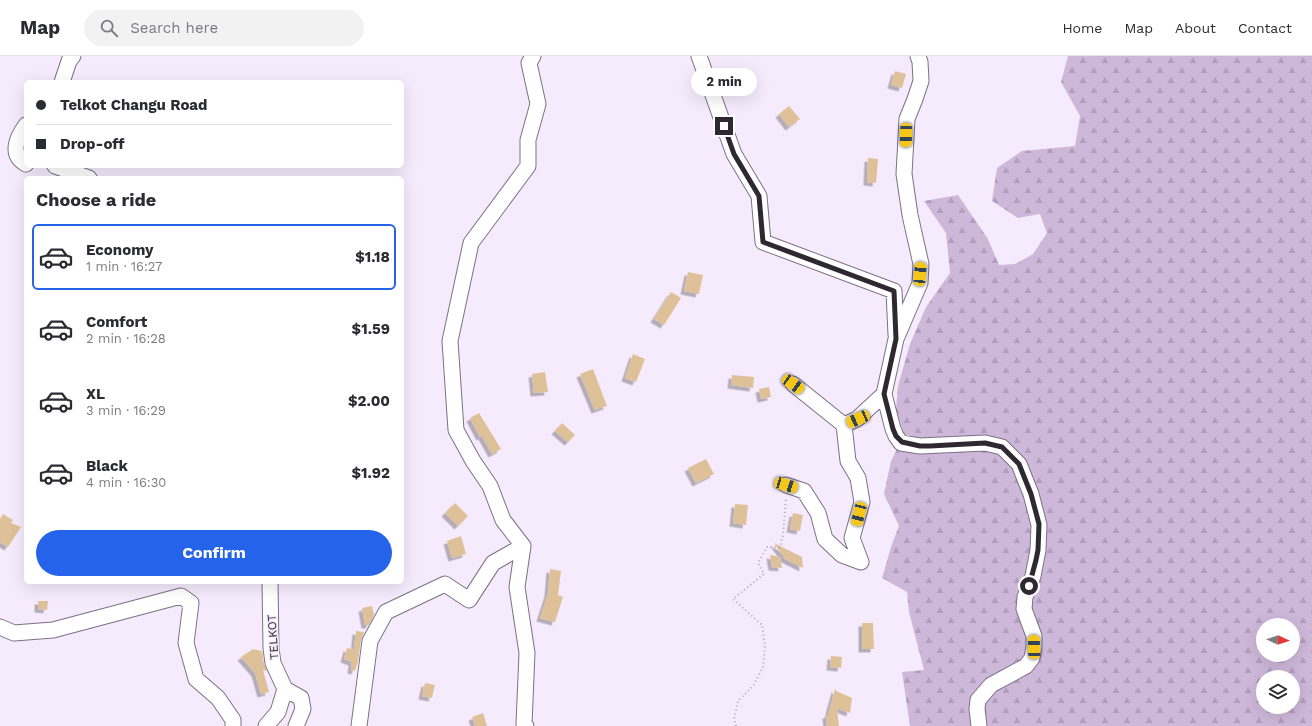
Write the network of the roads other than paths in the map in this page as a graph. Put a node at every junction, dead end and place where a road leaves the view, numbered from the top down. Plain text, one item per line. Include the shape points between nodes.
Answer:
1 (73, 56) edge
2 (533, 56) edge
3 (699, 56) edge
4 (918, 56) edge
5 (63, 80) edge
6 (24, 128) edge
7 (24, 163) edge
8 (61, 168) edge
9 (83, 176) edge
10 (896, 339) junction
11 (793, 384) dead end
12 (884, 394) junction
13 (844, 425) junction
14 (786, 485) road end
15 (523, 546) junction
16 (270, 584) edge
17 (0, 627) edge
18 (284, 689) junction
19 (233, 726) edge
20 (266, 726) edge
21 (296, 726) edge
22 (359, 726) edge
23 (526, 726) edge
24 (979, 726) edge

1 - 5 street
2 - 15 street via 529,63 538,104 528,140 528,166 471,243 450,341 456,430 490,486 503,520
3 - 10 street via 734,154 759,196 763,242 894,291
4 - 10 street via 921,81 907,118 904,174 921,264 920,283
6 - 7 street via 16,144 16,154
8 - 9 street
10 - 12 street
11 - 13 street
12 - 13 street via 858,419
12 - 24 street via 893,429 902,442 927,446 985,443 1002,447 1019,464 1031,494 1039,524 1038,550 1024,609 1034,636 1032,658 1026,666 991,685 978,700
13 - 14 street via 848,461 858,478 862,502 852,538 861,562 842,555 825,539 818,513 804,491
15 - 22 street via 493,563 469,600 445,584 386,612 370,641
15 - 23 street via 517,587 527,653 524,724
16 - 18 street, TELKOT via 271,648
17 - 19 street via 14,633 52,630 180,596 191,603 186,643 196,679 218,698 233,720
18 - 20 street via 278,712
18 - 21 street via 301,698 303,709

